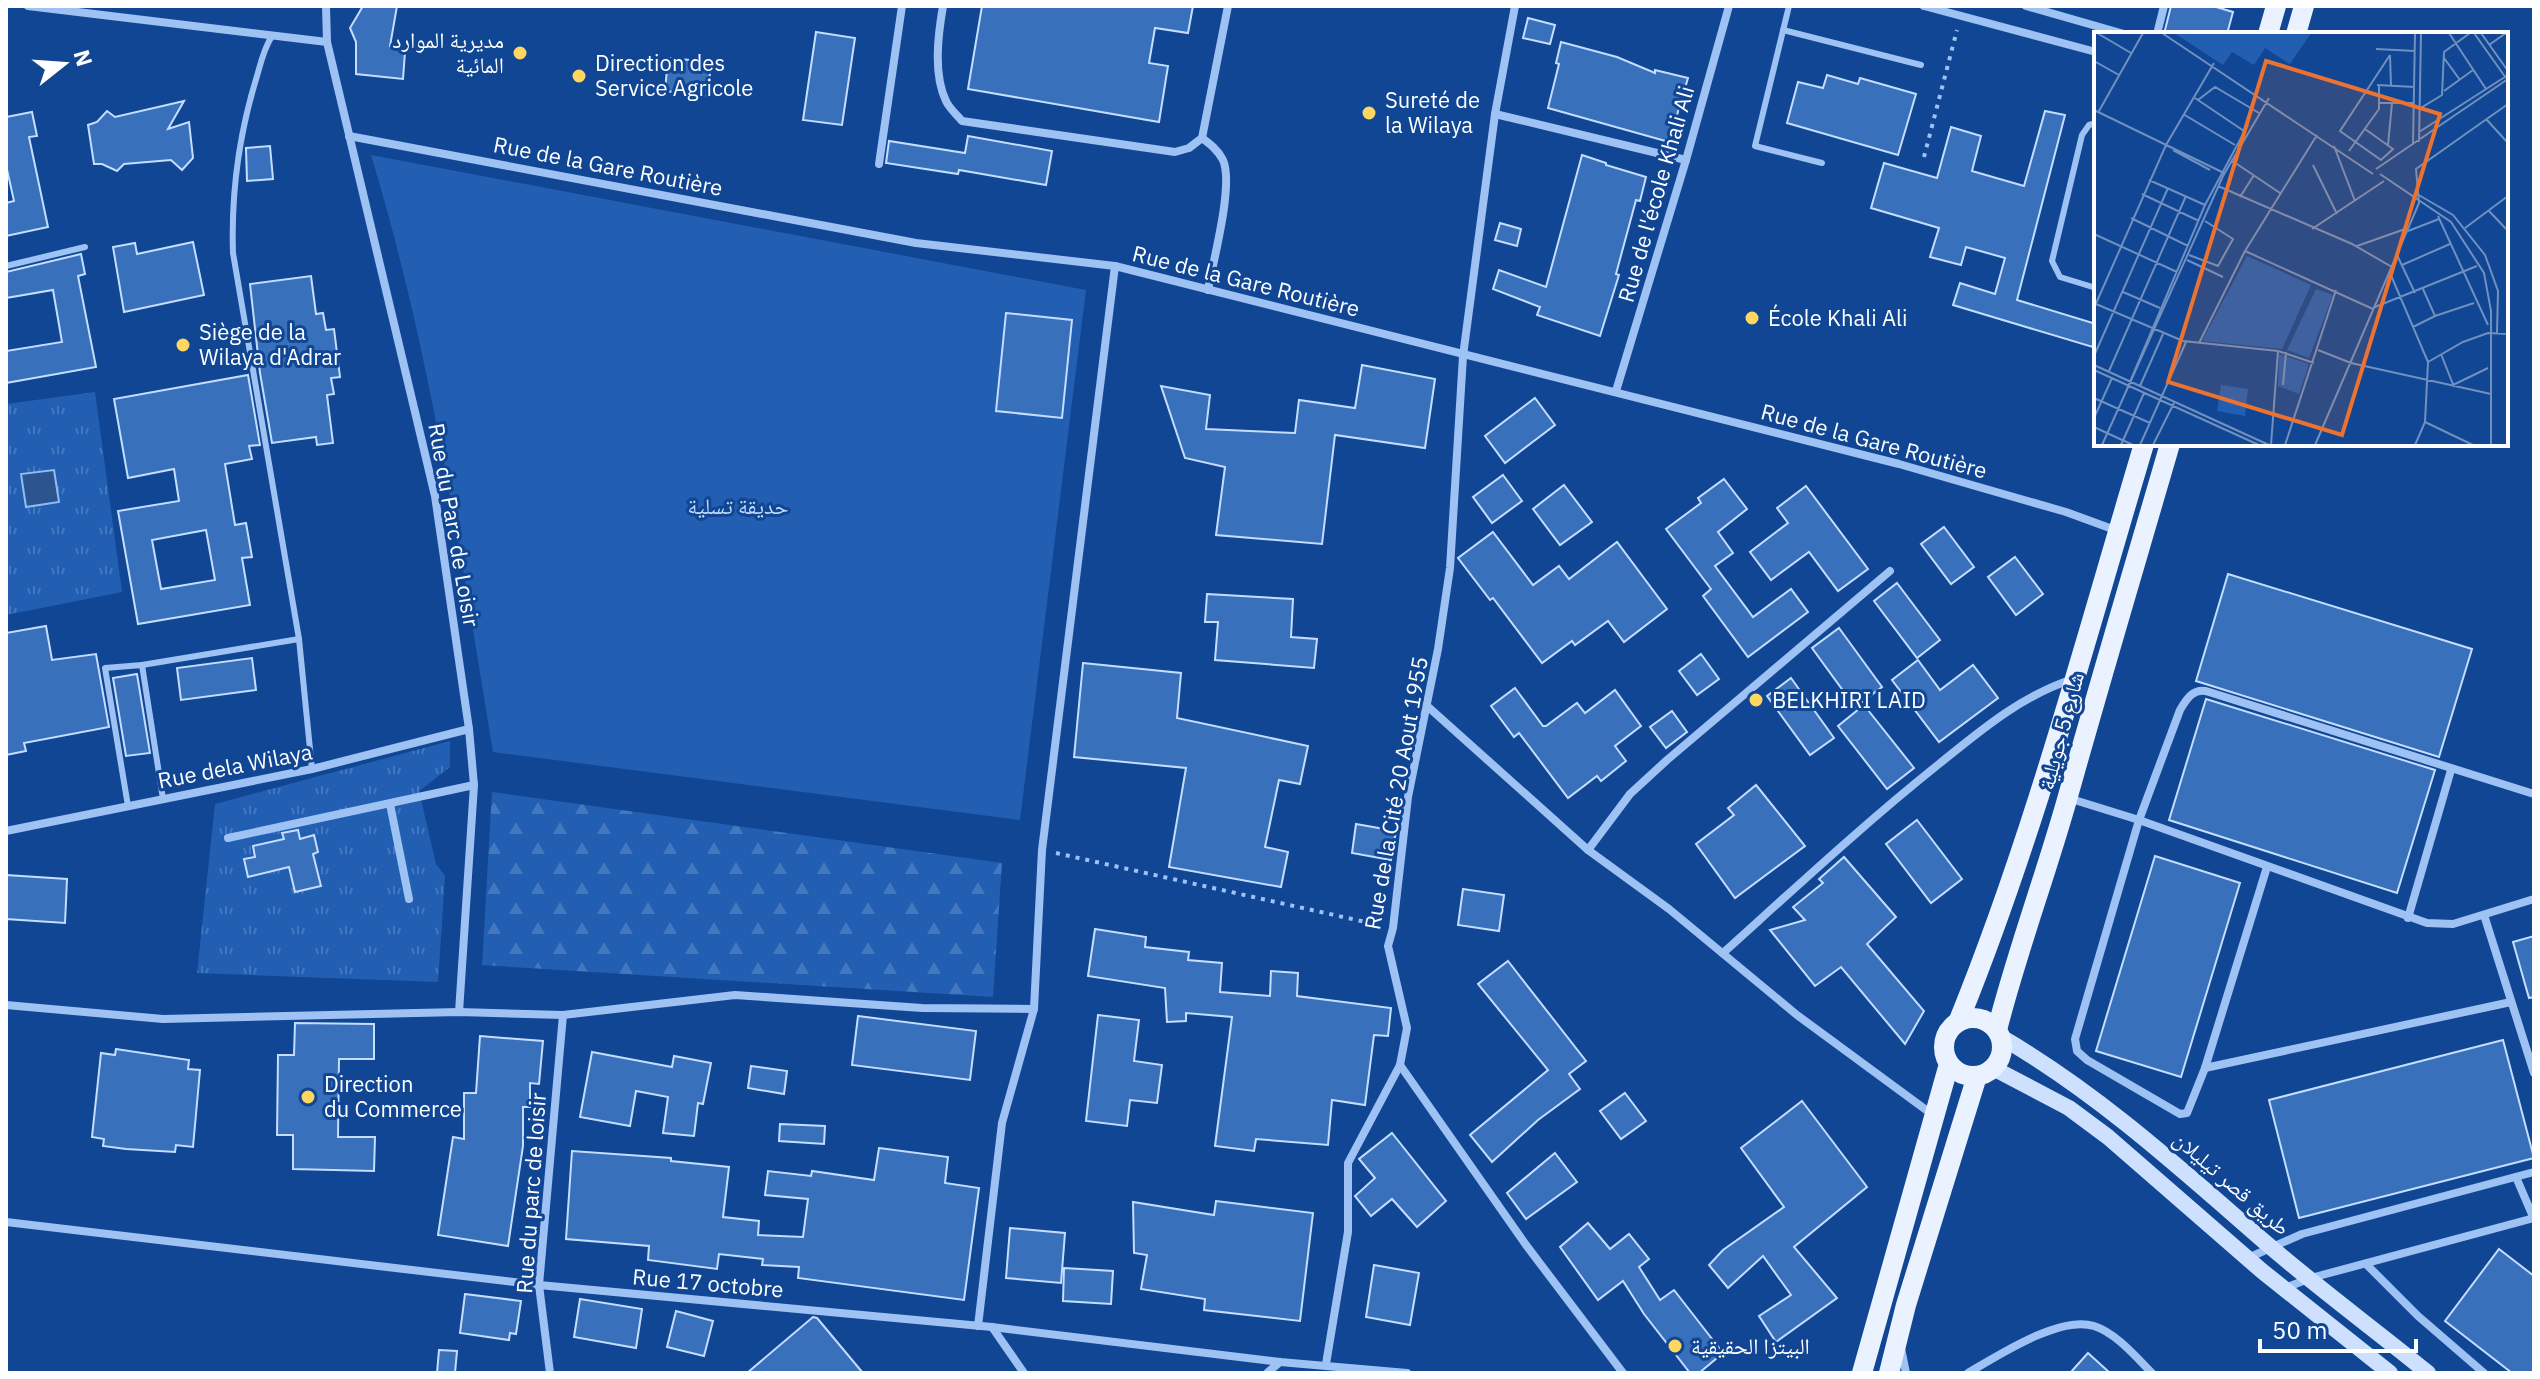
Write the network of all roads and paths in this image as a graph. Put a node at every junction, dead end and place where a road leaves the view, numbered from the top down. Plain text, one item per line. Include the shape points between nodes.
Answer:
1 (28, 6) edge
2 (326, 6) edge
3 (902, 6) edge
4 (943, 6) edge
5 (1228, 6) edge
6 (1515, 6) edge
7 (1729, 6) edge
8 (1789, 6) edge
9 (1924, 6) edge
10 (2026, 6) edge
11 (2164, 6) edge
12 (2276, 6) edge
13 (2304, 6) edge
14 (1961, 16) junction
15 (1783, 30) junction
16 (2117, 32) edge
17 (2158, 32) edge
18 (2269, 32) edge
19 (2297, 32) edge
20 (272, 36) junction
21 (327, 42) junction
22 (2094, 51) edge
23 (1921, 65) dead end
24 (1495, 114) junction
25 (2094, 124) edge
26 (349, 136) junction
27 (1202, 138) junction
28 (1924, 157) dead end
29 (1686, 160) junction
30 (1822, 163) dead end
31 (879, 164) dead end
32 (85, 247) dead end
33 (6, 266) edge
34 (1115, 266) junction
35 (2094, 287) edge
36 (1208, 290) junction
37 (1463, 356) junction
38 (1616, 391) junction
39 (2143, 446) edge
40 (2169, 446) edge
41 (2118, 531) junction
42 (1890, 571) dead end
43 (299, 639) junction
44 (142, 665) junction
45 (2075, 678) junction
46 (1426, 705) junction
47 (469, 729) junction
48 (312, 769) junction
49 (2451, 770) junction
50 (474, 785) junction
51 (2534, 794) edge
52 (2068, 798) junction
53 (163, 799) junction
54 (390, 804) junction
55 (128, 806) junction
56 (2139, 820) junction
57 (6, 831) edge
58 (228, 838) dead end
59 (1042, 850) junction
60 (1588, 850) junction
61 (2267, 867) junction
62 (409, 899) dead end
63 (2534, 899) edge
64 (2484, 915) junction
65 (2408, 918) junction
66 (1393, 928) junction
67 (1723, 953) junction
68 (2511, 1002) junction
69 (6, 1005) edge
70 (1034, 1009) junction
71 (459, 1012) junction
72 (563, 1015) junction
73 (1959, 1020) junction
74 (1999, 1034) junction
75 (1949, 1064) junction
76 (1400, 1065) junction
77 (2205, 1068) junction
78 (1985, 1072) junction
79 (2534, 1073) edge
80 (1934, 1115) junction
81 (2534, 1172) edge
82 (2516, 1177) junction
83 (2534, 1218) edge
84 (6, 1222) edge
85 (2270, 1246) junction
86 (2248, 1258) junction
87 (2366, 1264) junction
88 (2311, 1278) junction
89 (539, 1285) junction
90 (2284, 1288) junction
91 (978, 1326) junction
92 (992, 1327) junction
93 (1899, 1336) junction
94 (1280, 1362) junction
95 (1326, 1364) junction
96 (550, 1373) edge
97 (1024, 1373) edge
98 (1267, 1373) edge
99 (1407, 1373) edge
100 (1623, 1373) edge
101 (1862, 1373) edge
102 (1889, 1373) edge
103 (1906, 1373) edge
104 (1968, 1373) edge
105 (2152, 1373) edge
106 (2390, 1373) edge
107 (2428, 1373) edge
108 (2484, 1373) edge

1 - 20 street
2 - 21 street, Rue du Parc de Loisir
3 - 31 street
4 - 27 street via 940,82 947,103 962,121 1175,152
5 - 27 street
6 - 24 street, Rue de la Cité 20 Aout 1955
7 - 29 street, Rue de l'école Khali Ali
8 - 15 lane
9 - 14 street
10 - 16 street
11 - 17 street
12 - 18 main road
13 - 19 main road
14 - 22 street
14 - 28 path
15 - 23 lane
15 - 30 lane via 1755,146
20 - 21 street
20 - 43 lane via 240,143 231,210 233,253
21 - 26 street, Rue du Parc de Loisir
24 - 29 street
24 - 37 street, Rue de la Cité 20 Aout 1955
25 - 35 lane via 2082,135 2052,261 2060,277
26 - 34 street, Rue de la Gare Routière via 916,243
26 - 47 street, Rue du Parc de Loisir via 435,496
27 - 36 street via 1224,162 1227,182
29 - 38 street, Rue de l'école Khali Ali
32 - 33 lane
34 - 36 street, Rue de la Gare Routière
34 - 59 street
36 - 37 street, Rue de la Gare Routière
37 - 38 street, Rue de la Gare Routière
37 - 46 street, Rue de la Cité 20 Aout 1955 via 1450,568
38 - 41 street, Rue de la Gare Routière via 1899,464
39 - 41 main road, شارع 5 جويلية
40 - 52 main road, شارع 5 جويلية
41 - 45 main road, شارع 5 جويلية
42 - 60 street via 1630,794
43 - 44 lane
43 - 48 lane
44 - 53 lane
44 - 55 lane via 105,668
45 - 67 street via 2006,711 1890,803
45 - 73 main road, شارع 5 جويلية via 2040,796
46 - 60 street
46 - 66 street, Rue de la Cité 20 Aout 1955 via 1408,797
47 - 48 street, Rue dela Wilaya
47 - 50 street, Rue du Parc de Loisir
48 - 53 street, Rue dela Wilaya
49 - 51 street
49 - 56 street via 2197,691 2180,710
49 - 65 street
50 - 54 street
50 - 71 street, Rue du Parc de Loisir
52 - 56 street
52 - 74 main road, شارع 5 جويلية via 2013,966
53 - 55 street, Rue dela Wilaya
54 - 58 street
54 - 62 street
55 - 57 street, Rue dela Wilaya
56 - 61 street
56 - 77 street via 2075,1039 2077,1051 2182,1115
59 - 66 path
59 - 70 street
60 - 67 street
61 - 65 street
61 - 77 street
63 - 64 street
64 - 65 street via 2439,925
64 - 68 street
66 - 76 street, Rue de la Cité 20 Aout 1955 via 1388,946 1407,1028
67 - 80 street via 1797,1015
68 - 77 street
68 - 79 street
69 - 71 street via 163,1019
70 - 72 street via 922,1008 735,995
70 - 91 street via 1002,1123
71 - 72 street
72 - 89 street, Rue du parc de loisir
73 - 74 main road via 1976,1017
73 - 75 main road via 1944,1041
74 - 78 main road via 2001,1054
74 - 85 main road, طريق قصر تيليلان via 2090,1094
75 - 78 main road via 1959,1072
75 - 80 main road
76 - 95 street, Rue de la Cité 20 Aout 1955 via 1348,1163 1348,1232
76 - 100 street
78 - 86 main road, طريق قصر تيليلان via 2069,1108
78 - 93 main road
80 - 101 main road
81 - 82 street
82 - 83 street
82 - 85 street
83 - 87 street
84 - 89 street, Rue 17 octobre
85 - 86 street
85 - 88 main road, طريق قصر تيليلان
86 - 90 main road, طريق قصر تيليلان
87 - 88 street
87 - 108 street
88 - 90 street
88 - 107 main road, طريق قصر تيليلان
89 - 91 street, Rue 17 octobre
89 - 96 street, Rue du parc de loisir
90 - 106 main road, طريق قصر تيليلان
91 - 92 street, Rue 17 octobre
92 - 94 street, Rue 17 octobre
92 - 97 street
93 - 102 main road
93 - 103 street
94 - 95 street, Rue 17 octobre
94 - 98 street
95 - 99 street, Rue 17 octobre
104 - 105 street via 2049,1331 2081,1324 2105,1332

